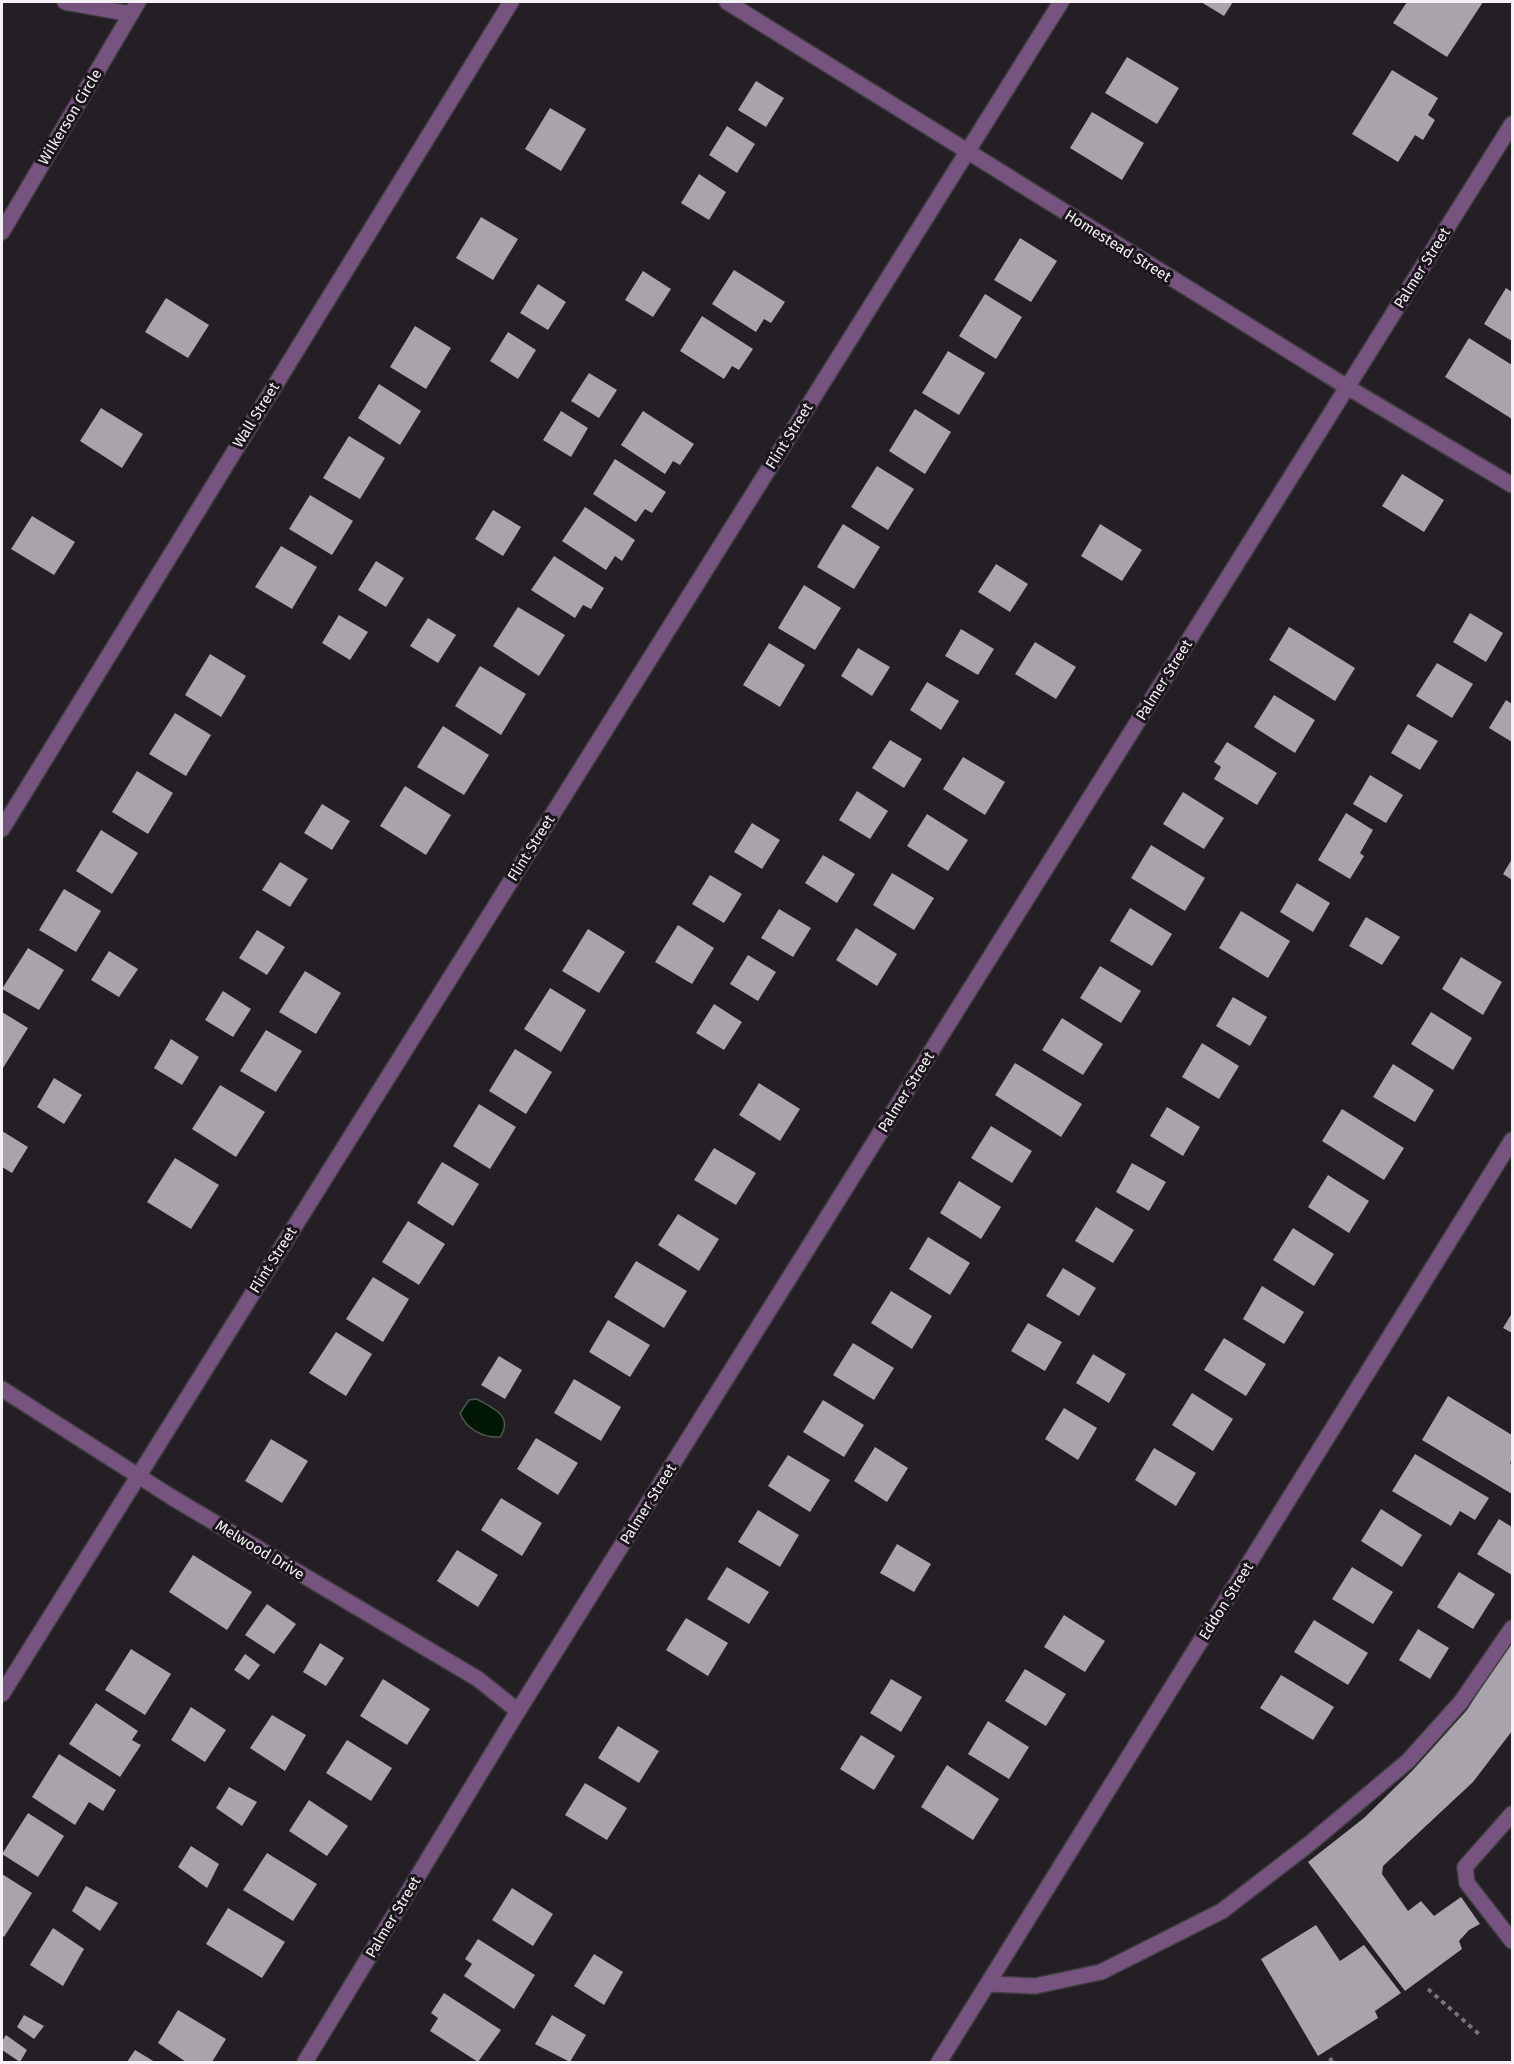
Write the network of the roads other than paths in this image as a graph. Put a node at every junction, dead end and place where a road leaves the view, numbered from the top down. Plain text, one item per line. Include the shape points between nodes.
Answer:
1 (65, 2) edge
2 (511, 2) edge
3 (727, 2) edge
4 (1061, 2) edge
5 (134, 8) edge
6 (1512, 124) edge
7 (967, 152) junction
8 (2, 230) edge
9 (1347, 387) junction
10 (1512, 485) edge
11 (2, 829) edge
12 (1512, 1140) edge
13 (2, 1389) edge
14 (138, 1476) junction
15 (1512, 1628) edge
16 (2, 1694) edge
17 (518, 1711) junction
18 (1512, 1815) edge
19 (1512, 1941) edge
20 (988, 1984) junction
21 (305, 2062) edge
22 (939, 2062) edge

1 - 5 street
2 - 11 street, Wall Street
3 - 7 street, Homestead Street
4 - 7 street, Flint Street
5 - 8 street, Wilkerson Circle
6 - 9 street, Palmer Street
7 - 9 street, Homestead Street
7 - 14 street, Flint Street
9 - 10 street, Homestead Street
9 - 17 street, Palmer Street
12 - 20 street, Eddon Street
13 - 14 street, Melwood Drive
14 - 16 street, Flint Street
14 - 17 street, Melwood Drive via 478,1679
15 - 20 street via 1461,1702 1408,1761 1222,1911 1101,1972 1035,1986
17 - 21 street, Palmer Street
18 - 19 street via 1466,1867 1467,1883
20 - 22 street, Eddon Street

